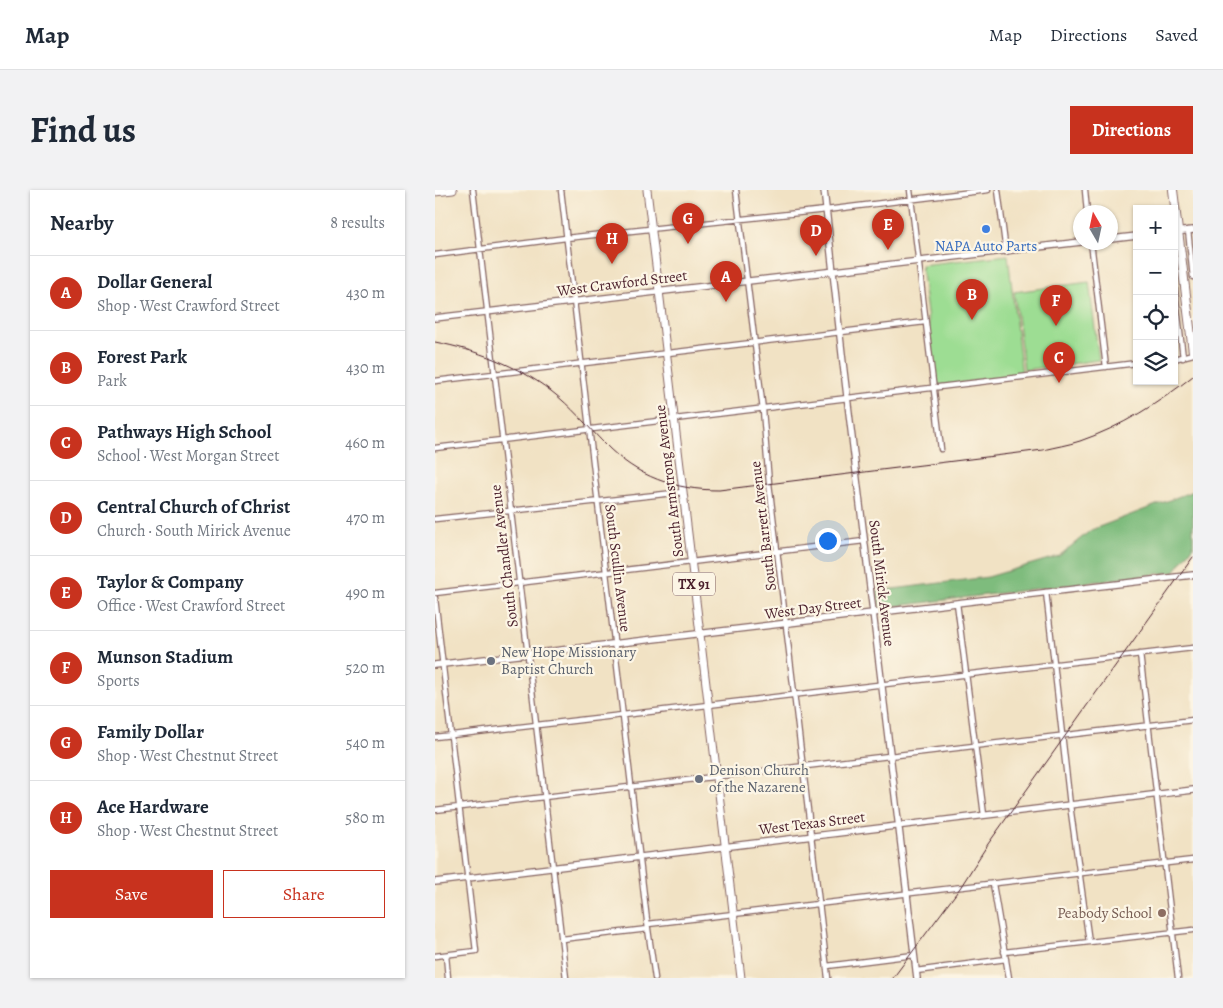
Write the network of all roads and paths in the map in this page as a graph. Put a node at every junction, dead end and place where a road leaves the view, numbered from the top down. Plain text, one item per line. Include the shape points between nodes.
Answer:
1 (453, 190) edge
2 (473, 190) edge
3 (561, 190) edge
4 (647, 190) edge
5 (736, 190) edge
6 (824, 190) edge
7 (910, 190) edge
8 (988, 190) edge
9 (998, 190) edge
10 (1085, 190) edge
11 (1173, 190) edge
12 (435, 192) edge
13 (911, 199) junction
14 (1086, 205) edge
15 (1174, 205) edge
16 (826, 210) junction
17 (739, 219) junction
18 (652, 230) junction
19 (1190, 230) edge
20 (1133, 236) edge
21 (567, 238) junction
22 (1118, 238) edge
23 (1073, 243) edge
24 (1178, 244) edge
25 (480, 250) junction
26 (1092, 250) edge
27 (1005, 252) junction
28 (435, 255) edge
29 (918, 261) junction
30 (833, 271) junction
31 (1193, 277) edge
32 (747, 281) junction
33 (660, 292) junction
34 (1176, 295) edge
35 (575, 301) junction
36 (487, 312) junction
37 (435, 318) edge
38 (925, 322) junction
39 (840, 333) junction
40 (754, 343) junction
41 (668, 353) junction
42 (1193, 353) edge
43 (1183, 358) junction
44 (1178, 359) edge
45 (582, 362) junction
46 (1133, 364) edge
47 (1106, 367) junction
48 (495, 374) junction
49 (435, 381) edge
50 (933, 388) junction
51 (847, 399) junction
52 (763, 410) junction
53 (675, 419) junction
54 (590, 428) junction
55 (503, 439) junction
56 (435, 448) edge
57 (941, 449) dead end
58 (683, 492) junction
59 (597, 502) junction
60 (511, 511) junction
61 (435, 519) edge
62 (864, 541) junction
63 (778, 552) junction
64 (692, 562) junction
65 (606, 573) junction
66 (1193, 575) edge
67 (520, 582) junction
68 (435, 592) edge
69 (1047, 592) junction
70 (435, 598) edge
71 (957, 603) junction
72 (873, 613) junction
73 (786, 624) junction
74 (701, 634) junction
75 (615, 644) junction
76 (1193, 648) edge
77 (528, 654) junction
78 (1140, 654) junction
79 (443, 664) junction
80 (1055, 664) junction
81 (435, 665) edge
82 (967, 675) junction
83 (882, 686) junction
84 (796, 694) junction
85 (709, 705) junction
86 (623, 715) junction
87 (1193, 720) edge
88 (537, 725) junction
89 (1148, 725) junction
90 (451, 735) junction
91 (1063, 736) junction
92 (435, 737) edge
93 (975, 746) junction
94 (890, 755) junction
95 (804, 767) junction
96 (717, 776) junction
97 (631, 787) junction
98 (1193, 790) edge
99 (1157, 795) junction
100 (545, 797) junction
101 (1070, 805) junction
102 (459, 807) junction
103 (435, 810) edge
104 (984, 815) junction
105 (898, 826) junction
106 (812, 836) junction
107 (725, 847) junction
108 (639, 857) junction
109 (1193, 860) edge
110 (1165, 863) junction
111 (553, 868) junction
112 (1080, 873) junction
113 (467, 878) junction
114 (435, 882) edge
115 (993, 884) junction
116 (907, 893) junction
117 (819, 904) junction
118 (733, 914) junction
119 (648, 927) junction
120 (1193, 930) edge
121 (1173, 932) junction
122 (562, 939) junction
123 (1089, 942) junction
124 (1005, 952) junction
125 (446, 955) junction
126 (914, 955) junction
127 (435, 956) edge
128 (1006, 959) junction
129 (827, 966) junction
130 (916, 971) junction
131 (448, 978) edge
132 (566, 978) edge
133 (655, 978) edge
134 (741, 978) edge
135 (828, 978) edge
136 (917, 978) edge
137 (1009, 978) edge
138 (1178, 978) edge

1 - 12 main road
2 - 25 street, South Chandler Avenue
3 - 21 street, South Scullin Avenue
4 - 18 main road, South Armstrong Avenue / TX 91
5 - 17 street, South Barrett Avenue
6 - 16 street, South Mirick Avenue
7 - 13 street
8 - 13 street
9 - 27 street
10 - 14 street
11 - 15 highway
13 - 16 street
13 - 29 street
16 - 17 street
16 - 30 street, South Mirick Avenue
17 - 18 street
17 - 32 street, South Barrett Avenue
18 - 21 street
18 - 33 main road, South Armstrong Avenue / TX 91
19 - 31 street
20 - 22 street
21 - 25 street
21 - 35 street, South Scullin Avenue
23 - 27 street, West Crawford Street
24 - 42 highway
25 - 28 street
25 - 36 street, South Chandler Avenue
26 - 47 street
27 - 29 street, West Crawford Street
29 - 30 street, West Crawford Street
29 - 38 street
30 - 32 street, West Crawford Street
30 - 39 street, South Mirick Avenue
32 - 33 street, West Crawford Street
32 - 40 street, South Barrett Avenue
33 - 35 street, West Crawford Street
33 - 41 main road, South Armstrong Avenue / TX 91
34 - 43 street
35 - 36 street, West Crawford Street
35 - 45 street, South Scullin Avenue
36 - 37 street, West Crawford Street
36 - 48 street, South Chandler Avenue
38 - 39 street
38 - 50 street
39 - 40 street
39 - 51 street, South Mirick Avenue
40 - 41 street
40 - 52 street, South Barrett Avenue
41 - 45 street
41 - 53 main road, South Armstrong Avenue / TX 91
42 - 43 street
43 - 44 street
45 - 48 street
45 - 54 street, South Scullin Avenue
46 - 47 street
47 - 50 street
48 - 49 street
48 - 55 street, South Chandler Avenue
50 - 51 street
50 - 57 street
51 - 52 street
51 - 62 street, South Mirick Avenue
52 - 53 street
52 - 63 street, South Barrett Avenue
53 - 54 street
53 - 58 main road, South Armstrong Avenue / TX 91
54 - 55 street
54 - 59 street, South Scullin Avenue
55 - 56 street
55 - 60 street, South Chandler Avenue
58 - 59 street
58 - 64 main road, South Armstrong Avenue / TX 91
59 - 60 street
59 - 65 street, South Scullin Avenue
60 - 61 street
60 - 67 street, South Chandler Avenue
62 - 63 street
62 - 72 street, South Mirick Avenue
63 - 64 street
63 - 73 street, South Barrett Avenue
64 - 65 street
64 - 74 main road, South Armstrong Avenue / TX 91
65 - 67 street
65 - 75 street, South Scullin Avenue
66 - 69 street, West Day Street
67 - 68 street
67 - 77 street, South Chandler Avenue
69 - 71 street, West Day Street
69 - 80 street
70 - 79 street
71 - 72 street, West Day Street
71 - 82 street
72 - 73 street, West Day Street
72 - 83 street, South Mirick Avenue
73 - 74 street, West Day Street
73 - 84 street, South Barrett Avenue
74 - 75 street, West Day Street
74 - 85 main road, South Armstrong Avenue / TX 91
75 - 77 street, West Day Street
75 - 86 street, South Scullin Avenue
76 - 78 street
77 - 79 street, West Day Street
77 - 88 street, South Chandler Avenue
78 - 80 street
78 - 89 street
79 - 81 street, West Day Street
79 - 90 street
80 - 82 street
80 - 91 street
82 - 83 street
82 - 93 street
83 - 84 street
83 - 94 street, South Mirick Avenue
84 - 85 street
84 - 95 street, South Barrett Avenue
85 - 86 street
85 - 96 main road, South Armstrong Avenue / TX 91
86 - 88 street
86 - 97 street, South Scullin Avenue
87 - 89 street
88 - 90 street
88 - 100 street, South Chandler Avenue
89 - 91 street
89 - 99 street
90 - 92 street
90 - 102 street
91 - 93 street
91 - 101 street
93 - 94 street
93 - 104 street
94 - 95 street
94 - 105 street, South Mirick Avenue
95 - 96 street
95 - 106 street, South Barrett Avenue
96 - 97 street
96 - 107 main road, South Armstrong Avenue / TX 91
97 - 100 street
97 - 108 street, South Scullin Avenue
98 - 99 street, West Texas Street
99 - 101 street, West Texas Street
99 - 110 street
100 - 102 street
100 - 111 street, South Chandler Avenue
101 - 104 street, West Texas Street
101 - 112 street
102 - 103 street
102 - 113 street
104 - 105 street, West Texas Street
105 - 106 street, West Texas Street
105 - 116 street, South Mirick Avenue
106 - 107 street, West Texas Street
106 - 117 street, South Barrett Avenue
107 - 108 street, West Texas Street
107 - 118 main road, South Armstrong Avenue / TX 91
108 - 111 street, West Texas Street
108 - 119 street, South Scullin Avenue
109 - 110 street
110 - 112 street
110 - 121 street
111 - 113 street, West Texas Street
111 - 122 street, South Chandler Avenue
112 - 115 street
112 - 123 street
113 - 114 street, West Texas Street
113 - 125 street via 476,951
115 - 116 street
115 - 124 street
116 - 117 street
116 - 126 street, South Mirick Avenue
117 - 118 street
117 - 129 street, South Barrett Avenue
118 - 119 street
118 - 134 main road, South Armstrong Avenue / TX 91
119 - 122 street
119 - 133 street, South Scullin Avenue
120 - 121 street
121 - 123 street
121 - 138 street
122 - 132 street, South Chandler Avenue
123 - 124 street
124 - 128 street
125 - 127 street
125 - 131 street
126 - 129 street
126 - 130 street, South Mirick Avenue
128 - 130 street
128 - 137 street
129 - 135 street, South Barrett Avenue
130 - 136 street, South Mirick Avenue

